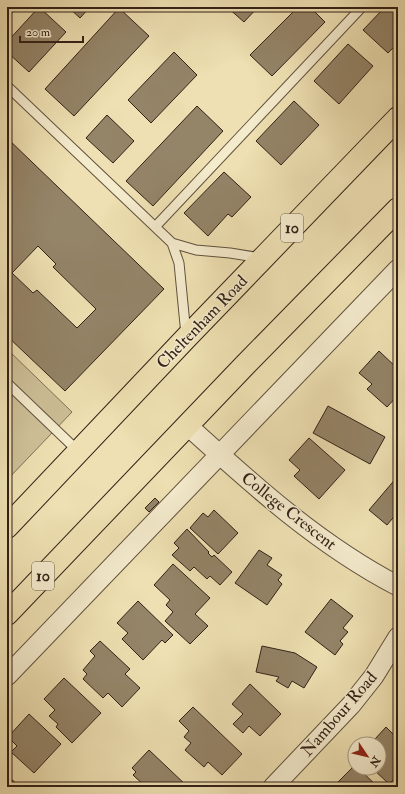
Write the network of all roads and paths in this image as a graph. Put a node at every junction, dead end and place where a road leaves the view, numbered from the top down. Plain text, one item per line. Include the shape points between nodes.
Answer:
1 (10, 7) edge
2 (362, 7) edge
3 (7, 11) edge
4 (7, 86) edge
5 (398, 118) edge
6 (398, 209) edge
7 (155, 227) junction
8 (172, 243) junction
9 (263, 259) junction
10 (398, 268) edge
11 (186, 338) junction
12 (7, 383) edge
13 (188, 426) junction
14 (79, 452) junction
15 (220, 454) junction
16 (7, 527) edge
17 (398, 586) edge
18 (7, 614) edge
19 (398, 637) edge
20 (7, 676) edge
21 (273, 787) edge

1 - 3 lane
2 - 7 lane
4 - 7 lane
5 - 9 main road, Cheltenham Road / 10
6 - 13 main road, 10
7 - 8 lane
8 - 9 lane via 196,250
8 - 11 lane via 179,263
9 - 11 main road, Cheltenham Road / 10
10 - 15 street
11 - 14 main road, Cheltenham Road / 10
12 - 14 lane
13 - 15 street, College Crescent
13 - 18 main road, 10
14 - 16 main road, Cheltenham Road / 10
15 - 17 street, College Crescent via 283,510 318,536
15 - 20 street
19 - 21 street, Nambour Road via 374,676 351,705

